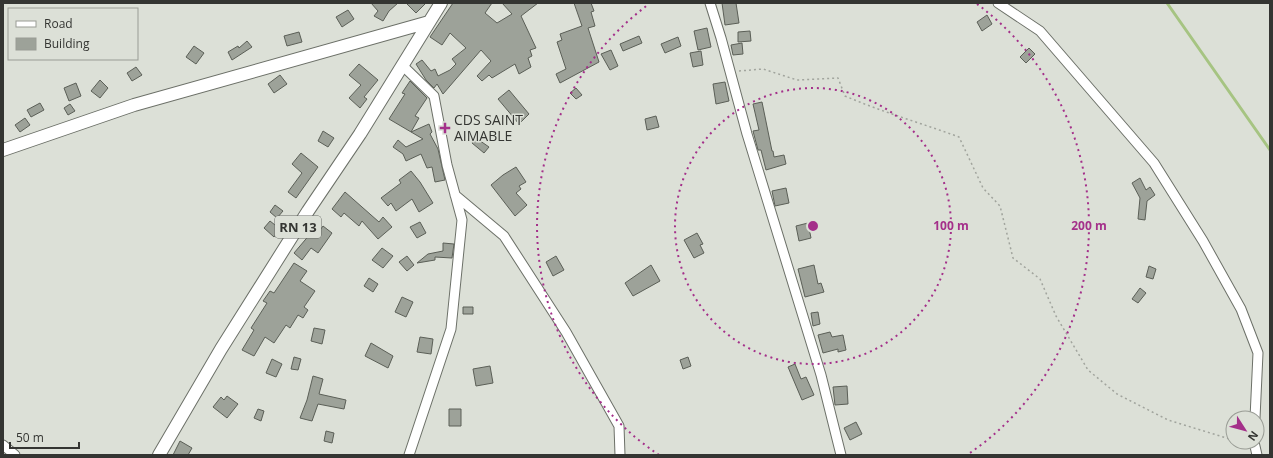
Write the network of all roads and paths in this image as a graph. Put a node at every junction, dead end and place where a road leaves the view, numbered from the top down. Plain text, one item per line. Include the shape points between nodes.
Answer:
1 (441, 3) edge
2 (710, 3) edge
3 (998, 3) edge
4 (429, 22) junction
5 (403, 66) junction
6 (730, 72) junction
7 (3, 150) edge
8 (456, 195) junction
9 (1255, 410) edge
10 (1225, 438) edge
11 (3, 445) edge
12 (15, 455) edge
13 (159, 455) edge
14 (409, 455) edge
15 (620, 455) edge
16 (841, 455) edge

1 - 4 main road, RN 13
2 - 6 street
3 - 9 street via 1040,31 1154,163 1241,309 1258,353
4 - 5 main road, RN 13
4 - 7 main road via 134,104
5 - 8 street via 434,96 447,164
5 - 13 main road, RN 13 via 266,276
6 - 10 path via 763,69 798,80 838,78 845,96 869,107 959,137 983,188 1000,206 1013,258 1040,279 1056,316 1088,370 1117,394 1168,420
6 - 16 street via 822,375
8 - 14 street via 462,220 451,329
8 - 15 street via 504,236 566,332 619,426
11 - 12 street

